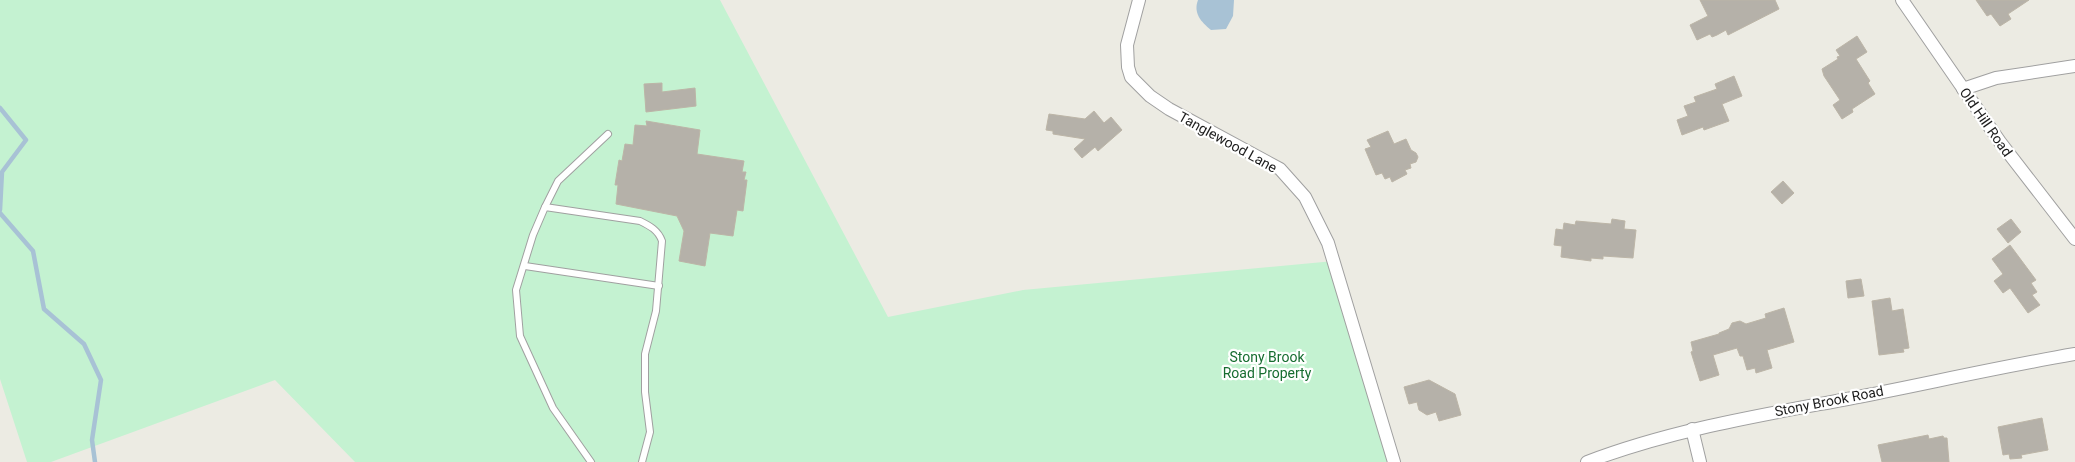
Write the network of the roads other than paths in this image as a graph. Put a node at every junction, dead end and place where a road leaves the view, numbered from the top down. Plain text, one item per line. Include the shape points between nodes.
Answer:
1 (1139, 0) edge
2 (1902, 0) edge
3 (2075, 66) edge
4 (1963, 90) junction
5 (608, 134) dead end
6 (546, 207) junction
7 (2075, 239) edge
8 (525, 266) junction
9 (659, 286) junction
10 (2075, 354) edge
11 (1692, 429) junction
12 (591, 462) edge
13 (642, 462) edge
14 (1394, 462) edge
15 (1587, 462) edge
16 (1700, 462) edge

1 - 14 street, Tanglewood Lane via 1127,51 1128,67 1134,80 1169,109 1275,165 1298,188 1316,217 1328,243
2 - 4 street, Old Hill Road
3 - 4 street via 1996,78
4 - 7 street, Old Hill Road via 2022,173
5 - 6 lane via 558,181
6 - 8 lane via 533,235
6 - 9 lane via 640,222 651,227 660,236 663,246
8 - 9 lane
8 - 12 lane via 516,290 520,336 553,408
9 - 13 lane via 645,354 650,432
10 - 11 street, Stony Brook Road
11 - 15 street, Stony Brook Road
11 - 16 street

